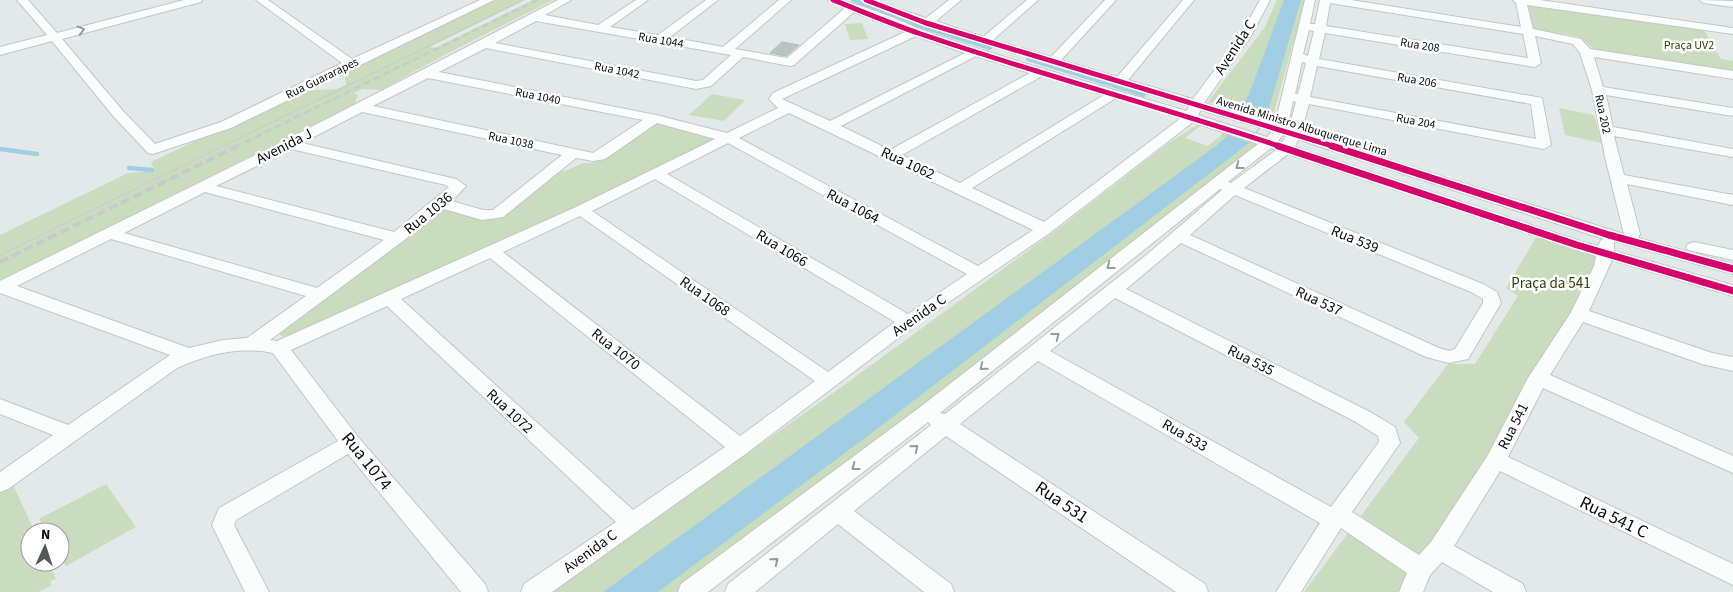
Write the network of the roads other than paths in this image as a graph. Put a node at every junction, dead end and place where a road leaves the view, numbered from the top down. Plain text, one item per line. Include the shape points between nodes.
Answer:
1 (22, 0) edge
2 (197, 0) edge
3 (261, 0) edge
4 (489, 0) edge
5 (566, 0) edge
6 (643, 0) edge
7 (713, 0) edge
8 (786, 0) edge
9 (833, 0) edge
10 (956, 0) edge
11 (1033, 0) edge
12 (1111, 0) edge
13 (1189, 0) edge
14 (1265, 0) edge
15 (1310, 0) edge
16 (1325, 0) edge
17 (1330, 0) edge
18 (1520, 0) edge
19 (1704, 0) edge
20 (870, 1) edge
21 (1733, 4) edge
22 (852, 8) junction
23 (535, 17) junction
24 (926, 23) junction
25 (1312, 28) junction
26 (599, 30) junction
27 (1527, 31) junction
28 (1733, 31) edge
29 (915, 32) junction
30 (56, 36) junction
31 (659, 40) junction
32 (985, 41) junction
33 (484, 44) junction
34 (1013, 49) junction
35 (0, 51) edge
36 (724, 51) junction
37 (974, 52) junction
38 (1586, 52) junction
39 (740, 54) junction
40 (996, 57) junction
41 (1304, 59) junction
42 (1054, 61) junction
43 (351, 64) junction
44 (1042, 71) junction
45 (424, 73) junction
46 (1733, 75) edge
47 (1117, 88) junction
48 (1598, 90) junction
49 (1295, 98) junction
50 (359, 107) junction
51 (789, 108) junction
52 (1194, 111) junction
53 (1733, 112) edge
54 (653, 120) junction
55 (1233, 123) junction
56 (830, 126) junction
57 (1606, 130) junction
58 (729, 138) junction
59 (1277, 138) junction
60 (289, 144) junction
61 (1544, 145) joint
62 (573, 153) junction
63 (1733, 153) edge
64 (891, 155) junction
65 (657, 174) junction
66 (1617, 178) junction
67 (1225, 186) junction
68 (203, 187) junction
69 (962, 188) junction
70 (1733, 200) edge
71 (441, 203) junction
72 (581, 210) junction
73 (1045, 229) junction
74 (107, 233) junction
75 (1178, 236) junction
76 (1631, 237) junction
77 (397, 238) junction
78 (1607, 244) junction
79 (492, 251) junction
80 (1128, 252) junction
81 (1733, 255) edge
82 (1150, 261) junction
83 (1733, 269) edge
84 (978, 273) junction
85 (1, 288) edge
86 (1113, 290) junction
87 (1733, 291) edge
88 (319, 294) junction
89 (390, 299) junction
90 (1579, 314) junction
91 (908, 322) junction
92 (253, 344) junction
93 (279, 348) junction
94 (1036, 351) junction
95 (186, 354) junction
96 (1461, 354) joint
97 (1709, 359) junction
98 (1733, 364) edge
99 (1733, 375) edge
100 (1538, 378) junction
101 (828, 382) junction
102 (0, 406) edge
103 (936, 418) junction
104 (71, 434) junction
105 (351, 442) junction
106 (740, 447) junction
107 (1496, 460) junction
108 (1733, 465) edge
109 (0, 483) edge
110 (836, 511) junction
111 (1336, 518) junction
112 (631, 522) junction
113 (1438, 549) junction
114 (1421, 569) junction
115 (1733, 575) edge
116 (696, 590) edge
117 (257, 592) edge
118 (476, 592) edge
119 (533, 592) edge
120 (737, 592) edge
121 (942, 592) edge
122 (1196, 592) edge
123 (1288, 592) edge
124 (1412, 592) edge
125 (1514, 592) edge

1 - 30 street
30 -> 2 street
3 - 43 street
4 - 43 street, Rua Guararapes
5 - 23 street, Avenida J
6 - 26 street
7 - 31 street
8 - 36 street
9 - 22 street, Avenida Ministro Albuquerque Lima
10 - 24 street
11 - 32 street
12 - 42 street
13 - 47 street
14 - 52 street, Avenida C via 1245,36
15 - 25 street
16 - 25 street
17 - 27 street
18 - 27 street
18 - 28 street
19 - 21 street
20 - 24 street, Avenida Ministro Albuquerque Lima
22 - 29 street, Avenida Ministro Albuquerque Lima
22 - 39 street, Rua 1044 via 795,60 786,62
23 - 26 street, Rua 1044
23 - 33 street, Avenida J
24 - 32 street, Avenida Ministro Albuquerque Lima
25 - 27 street, Rua 208 via 1535,63
25 - 41 street
26 - 31 street, Rua 1044
27 - 38 street via 1573,39
29 - 37 street, Avenida Ministro Albuquerque Lima
29 - 51 street, Rua 1062 via 775,99
30 - 35 street
30 - 43 street, Rua Guararapes via 130,128 153,150 226,125
31 - 36 street, Rua 1044
32 - 34 street, Avenida Ministro Albuquerque Lima
33 - 39 street, Rua 1042 via 696,85 706,83
33 - 45 street, Avenida J
34 - 40 street
34 - 42 street, Avenida Ministro Albuquerque Lima
36 - 39 street, Rua 1044
37 - 40 street, Avenida Ministro Albuquerque Lima
37 - 56 street
38 - 46 street
38 - 48 street, Rua 202
40 - 44 street, Avenida Ministro Albuquerque Lima
41 - 49 street
41 - 61 street, Rua 206 via 1537,102
42 - 47 street, Avenida Ministro Albuquerque Lima
44 - 47 street, Avenida Ministro Albuquerque Lima
44 - 64 street
45 - 50 street, Avenida J
45 - 54 street, Rua 1040
47 - 52 street, Avenida Ministro Albuquerque Lima
47 - 69 street
48 - 53 street
48 - 57 street, Rua 202
49 - 59 street
49 - 61 street, Rua 204
50 - 60 street, Avenida J
50 - 62 street, Rua 1038
51 - 56 street, Rua 1062
51 - 58 street
52 - 55 street, Avenida Ministro Albuquerque Lima
52 - 73 street, Avenida C
54 - 58 street, Rua 1040
54 - 62 street, Rua 1038 via 600,156
55 - 59 street, Avenida Ministro Albuquerque Lima
55 - 59 street, Avenida Ministro Albuquerque Lima
56 - 64 street, Rua 1062
57 - 63 street
57 - 66 street, Rua 202
58 - 65 street
58 - 84 street, Rua 1064
59 - 67 street
59 - 78 street, Avenida Ministro Albuquerque Lima
60 - 68 street, Avenida J
60 - 71 street, Rua 1036 via 457,184 457,190
62 - 71 street via 497,214 482,215
64 - 69 street, Rua 1062
65 - 72 street
65 - 91 street, Rua 1066
66 - 70 street
66 - 76 street, Rua 202
67 - 75 street
67 - 80 street
67 - 96 street, Rua 539 via 1491,296 1492,303
68 - 74 street, Avenida J
68 - 77 street
69 - 73 street, Rua 1062
71 - 77 street, Rua 1036
72 - 79 street
72 - 101 street, Rua 1068
73 - 84 street, Avenida C
74 - 85 street, Avenida J
74 - 88 street
75 - 82 street
75 - 96 street, Rua 537 via 1433,353 1449,357
76 - 78 street, Avenida Ministro Albuquerque Lima
76 - 81 street
76 - 83 street, Avenida Ministro Albuquerque Lima
77 - 88 street, Rua 1036
78 - 87 street, Avenida Ministro Albuquerque Lima
78 - 90 street, Rua 541 via 1602,266
79 - 89 street
79 - 106 street, Rua 1070
80 - 82 street
80 -> 103 street
82 - 86 street
84 - 91 street, Avenida C
85 - 95 street
94 -> 86 street
86 - 111 street, Rua 535 via 1363,416 1388,432 1390,443
88 - 92 street, Rua 1036
89 - 93 street
89 - 112 street, Rua 1072
90 - 97 street
90 - 100 street, Rua 541
91 - 101 street, Avenida C
92 - 93 street
92 - 95 street
93 - 105 street, Rua 1074
94 - 103 street
94 - 111 street, Rua 533
95 - 104 street via 170,362
97 - 98 street
97 - 99 street
100 - 107 street, Rua 541
100 - 108 street
101 - 106 street, Avenida C
102 - 104 street
110 -> 103 street
103 -> 116 street
103 - 122 street, Rua 531
104 - 109 street
105 - 117 street via 227,514 223,526
105 - 118 street, Rua 1074
106 - 112 street, Avenida C
107 - 113 street, Rua 541
107 - 115 street, Rua 541 C
120 -> 110 street
110 - 121 street
111 - 114 street, Rua 533
111 - 123 street
112 - 119 street, Avenida C
113 - 114 street, Rua 541
113 - 125 street
114 - 124 street, Rua 541

